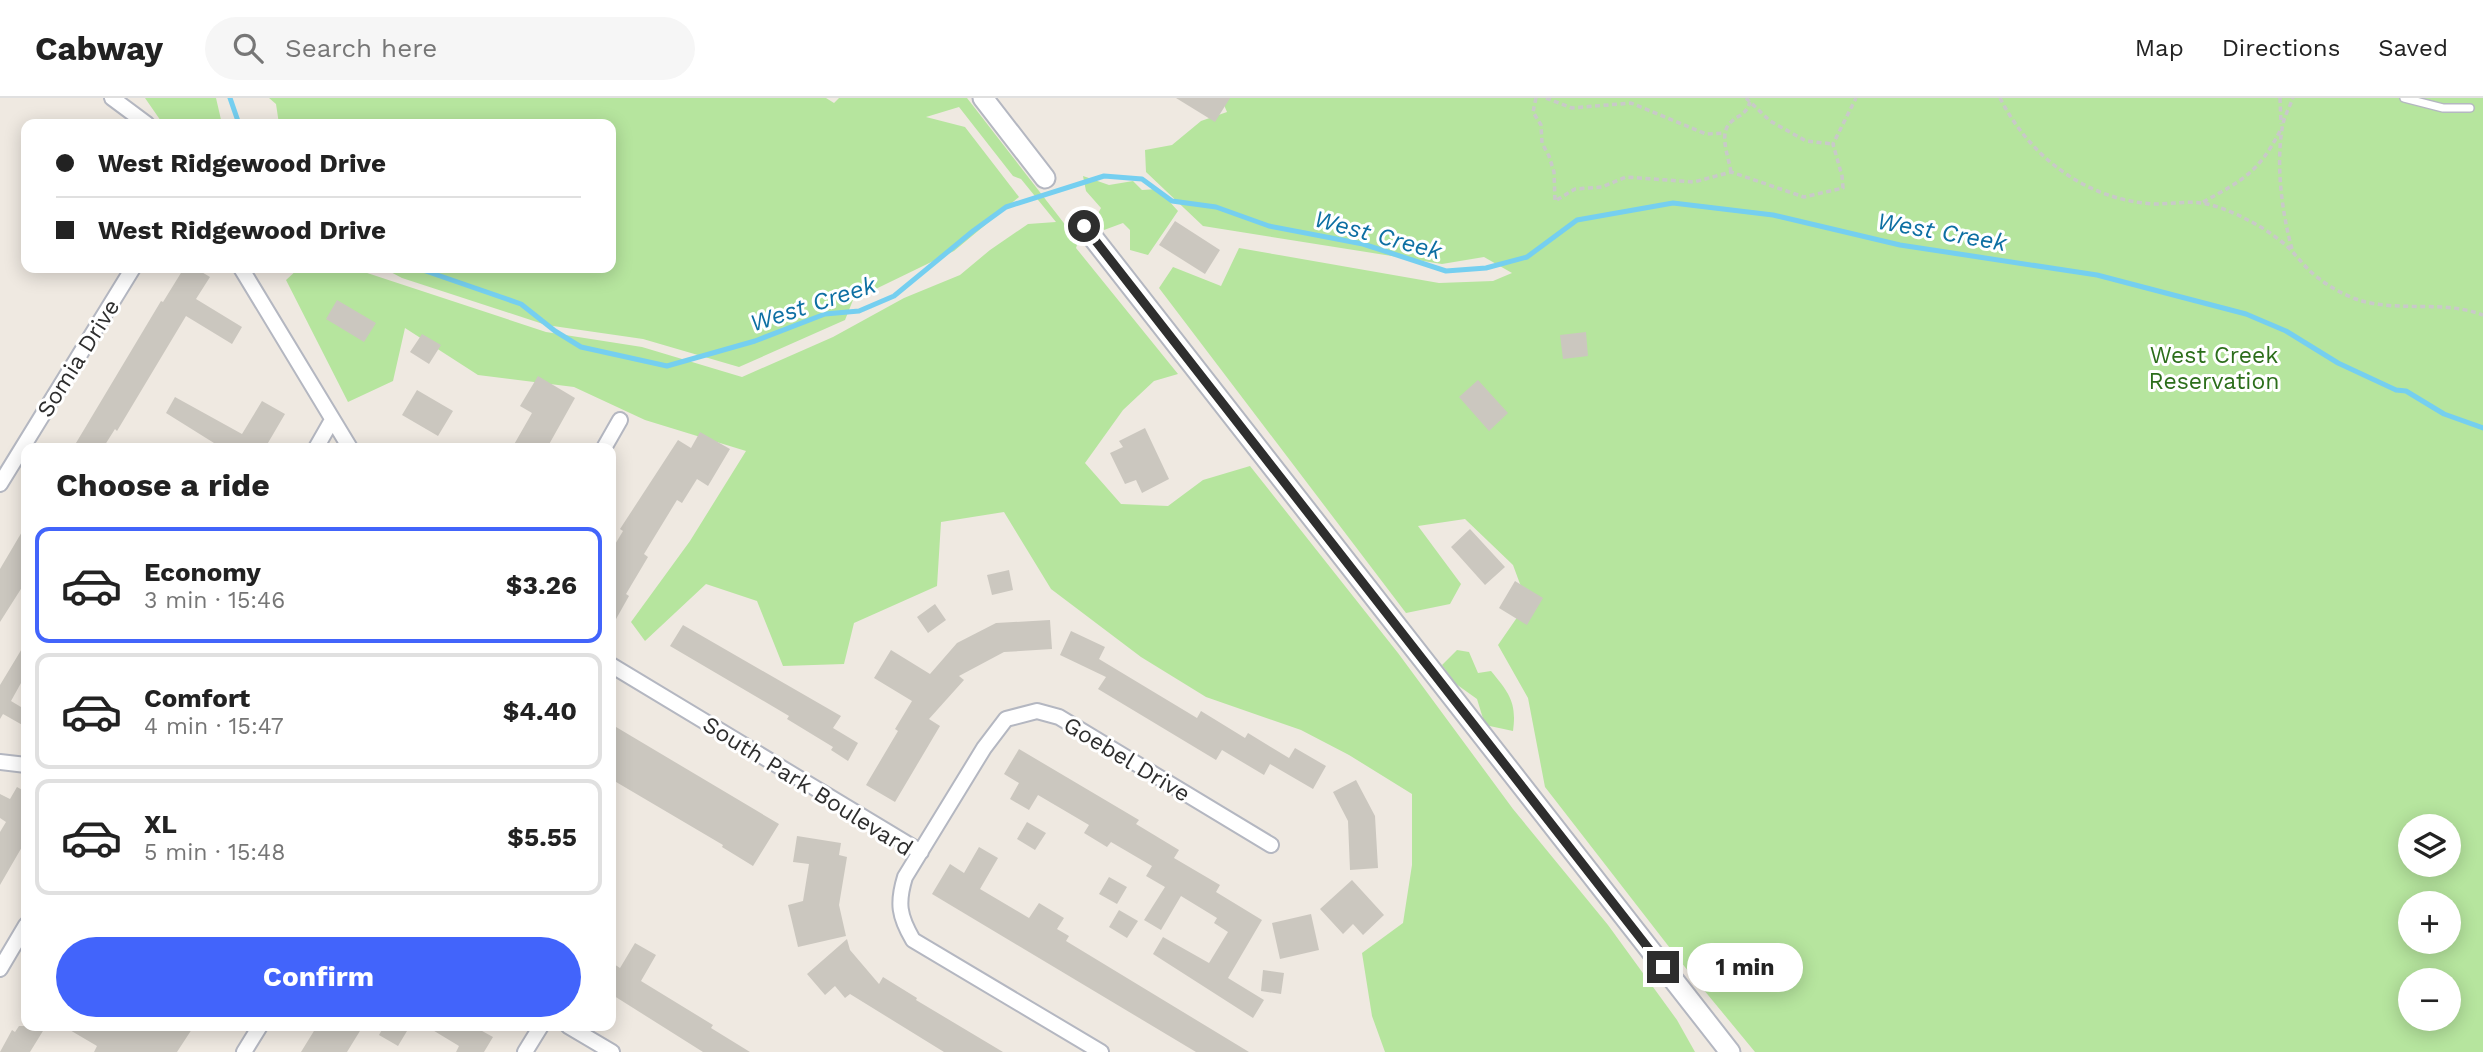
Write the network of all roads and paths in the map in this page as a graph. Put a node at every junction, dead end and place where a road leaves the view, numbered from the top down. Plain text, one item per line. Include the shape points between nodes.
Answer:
1 (112, 98) edge
2 (984, 98) edge
3 (1536, 98) edge
4 (1546, 98) edge
5 (1856, 98) edge
6 (2000, 98) edge
7 (2280, 98) edge
8 (2293, 98) edge
9 (2404, 98) edge
10 (1748, 100) edge
11 (2470, 108) dead end
12 (140, 119) edge
13 (2282, 128) junction
14 (1724, 133) junction
15 (1833, 144) junction
16 (1731, 172) junction
17 (1045, 178) dead end
18 (2201, 203) junction
19 (1084, 226) dead end
20 (2293, 251) junction
21 (130, 273) edge
22 (244, 273) edge
23 (2483, 315) edge
24 (332, 420) junction
25 (620, 420) dead end
26 (25, 443) edge
27 (319, 443) edge
28 (347, 443) edge
29 (607, 443) edge
30 (21, 450) edge
31 (0, 484) edge
32 (616, 668) edge
33 (0, 762) edge
34 (21, 764) edge
35 (1271, 845) dead end
36 (921, 852) junction
37 (21, 933) edge
38 (0, 969) edge
39 (257, 1031) edge
40 (538, 1031) edge
41 (576, 1031) edge
42 (244, 1052) edge
43 (525, 1052) edge
44 (612, 1052) edge
45 (1101, 1052) edge
46 (1730, 1052) edge

1 - 12 street
2 - 17 street
3 - 16 path via 1533,112 1554,172 1555,201 1575,189 1602,187 1626,177 1694,181
4 - 14 path via 1572,108 1631,103 1706,134
5 - 15 path
6 - 18 path via 2031,144 2073,180 2124,200
7 - 13 path
8 - 13 path
9 - 11 lane via 2443,108
10 - 14 path via 1745,115 1730,122
10 - 15 path via 1770,121 1806,141
13 - 18 path via 2266,158 2241,181
13 - 20 path via 2281,188
14 - 16 path
15 - 16 path via 1843,188 1804,197
18 - 20 path via 2240,216
19 - 46 street
20 - 23 path via 2333,288 2360,301 2442,306
21 - 26 street, Somia Drive
22 - 24 street
24 - 27 street
24 - 28 street
25 - 29 street
30 - 31 street, Somia Drive
32 - 36 street, South Park Boulevard
33 - 34 street
35 - 36 street, Goebel Drive via 1059,717 1037,711 1006,719
36 - 45 street, South Park Boulevard via 900,894 902,920 914,940
37 - 38 street
39 - 42 street
40 - 43 street
41 - 44 street

